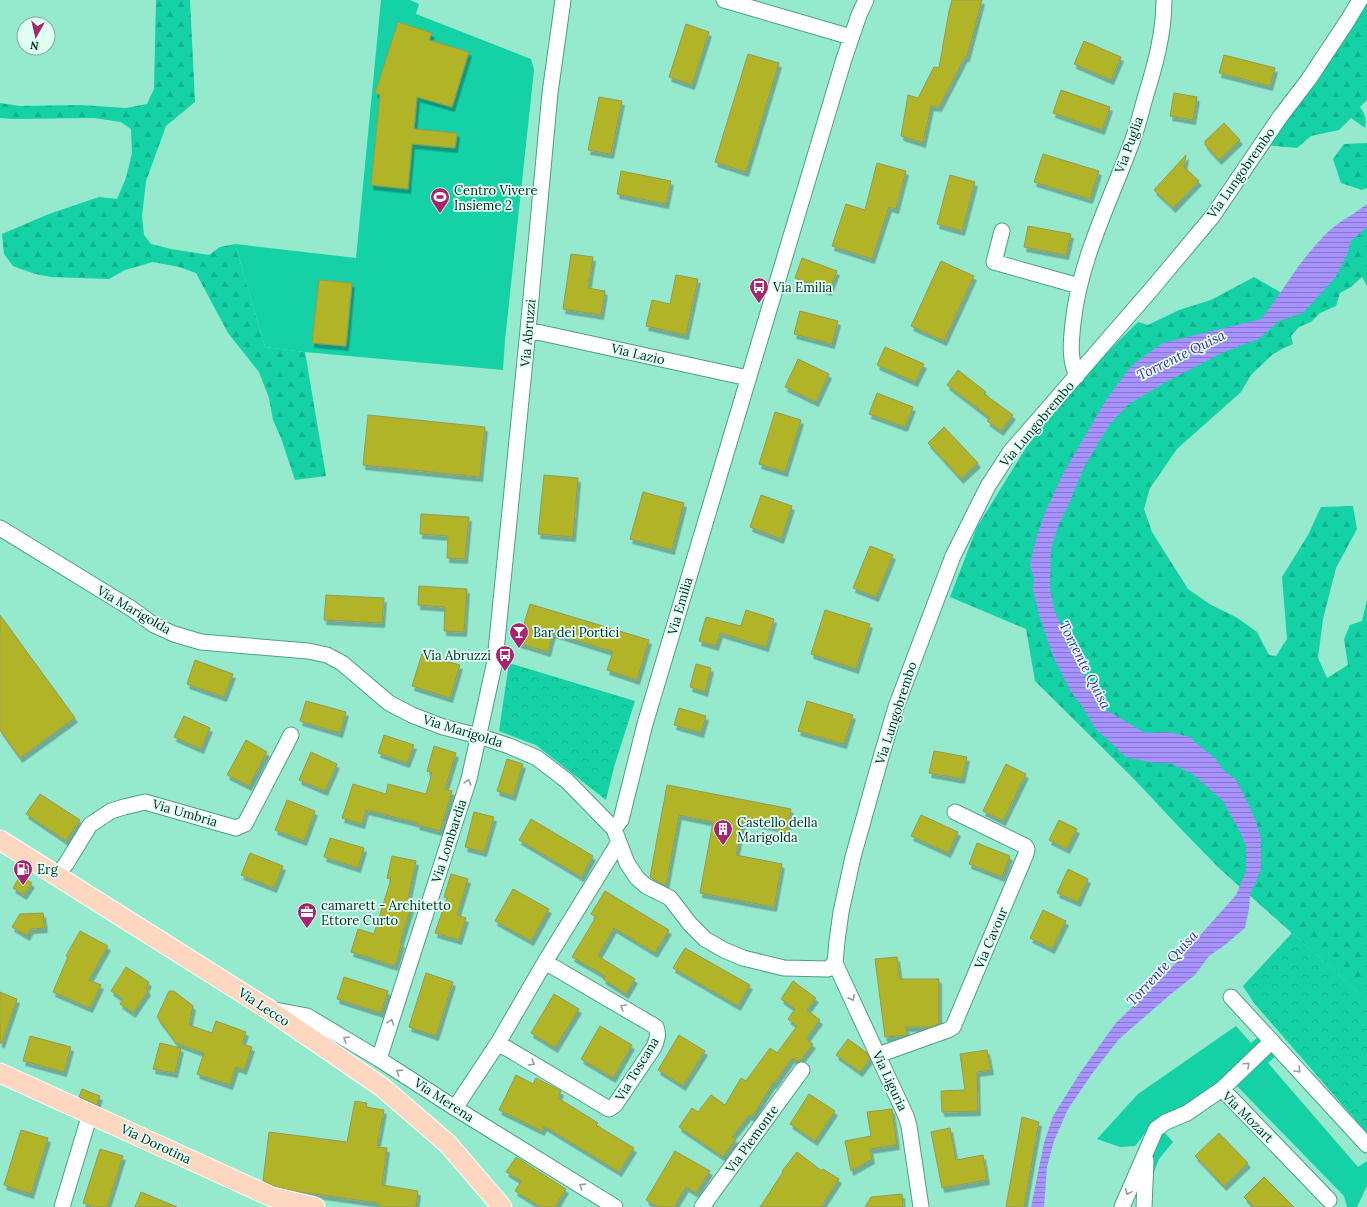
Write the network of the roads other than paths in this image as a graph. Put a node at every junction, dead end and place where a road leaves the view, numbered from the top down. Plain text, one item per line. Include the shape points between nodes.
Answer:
1 (563, 0) edge
2 (724, 0) edge
3 (866, 0) edge
4 (1164, 0) edge
5 (1360, 0) edge
6 (851, 37) junction
7 (1002, 231) dead end
8 (1079, 286) junction
9 (528, 330) junction
10 (1077, 376) junction
11 (748, 378) junction
12 (0, 528) edge
13 (291, 735) dead end
14 (479, 736) junction
15 (955, 812) dead end
16 (616, 836) junction
17 (0, 840) edge
18 (56, 876) junction
19 (545, 962) junction
20 (835, 963) junction
21 (1231, 997) dead end
22 (268, 1009) junction
23 (1272, 1041) junction
24 (498, 1043) junction
25 (878, 1055) junction
26 (379, 1059) junction
27 (802, 1070) dead end
28 (0, 1073) edge
29 (1222, 1089) junction
30 (455, 1108) junction
31 (90, 1114) junction
32 (1367, 1145) edge
33 (1146, 1151) junction
34 (1329, 1200) dead end
35 (62, 1207) edge
36 (315, 1207) edge
37 (502, 1207) edge
38 (615, 1207) edge
39 (702, 1207) edge
40 (921, 1207) edge
41 (1122, 1207) edge
42 (1144, 1207) edge

1 - 9 street, Via Abruzzi via 550,93
2 - 6 street
3 - 6 street, Via Emilia
4 - 8 street, Via Puglia via 1158,56 1136,130 1090,250
5 - 10 street, Via Lungobrembo via 1212,217
6 - 11 street, Via Emilia
7 - 8 street via 994,262
8 - 10 street, Via Puglia via 1070,343 1073,367
9 - 11 street, Via Lazio
9 - 14 street, Via Abruzzi via 495,661
10 - 20 street, Via Lungobrembo via 1010,452 988,486 953,556 912,662 881,757 853,857 841,912
11 - 16 street, Via Emilia via 645,724
12 - 14 street, Via Marigolda via 154,625 174,634 213,644 327,656 342,663 389,703 443,727
13 - 18 street, Via Umbria via 245,824 236,828 145,802 124,807 111,811 90,825
14 - 16 street, Via Marigolda via 537,758 567,781
26 -> 14 street, Via Lombardia via 469,778
15 - 25 street, Via Cavour via 1025,846 1026,854 953,1027
16 - 19 street
16 - 20 street, Via Marigolda via 627,863 637,878 646,886 670,898 690,924 705,938 724,950 743,958 784,968 828,969
17 - 18 main road, Via Lecco
18 - 22 main road, Via Lecco
19 - 24 street
24 -> 19 street, Via Toscana via 609,1109 615,1105 654,1047 659,1033 656,1027
20 -> 25 street, Via Liguria
21 - 23 street
26 -> 22 street, Via Merena via 307,1016
22 - 37 main road, Via Lecco via 382,1087 448,1144
29 -> 23 street
23 -> 32 street
24 - 30 street
25 - 40 street, Via Liguria via 910,1126
30 -> 26 street, Via Merena
27 - 39 street, Via Piemonte
28 - 31 main road, Via Dorotina
29 - 33 street, Via Mozart via 1187,1113 1156,1129
29 - 34 street, Via Mozart
38 -> 30 street, Via Merena
31 - 35 street
31 - 36 main road, Via Dorotina via 272,1197
33 -> 41 street, Via Mozart
33 - 42 street, Via Mozart

